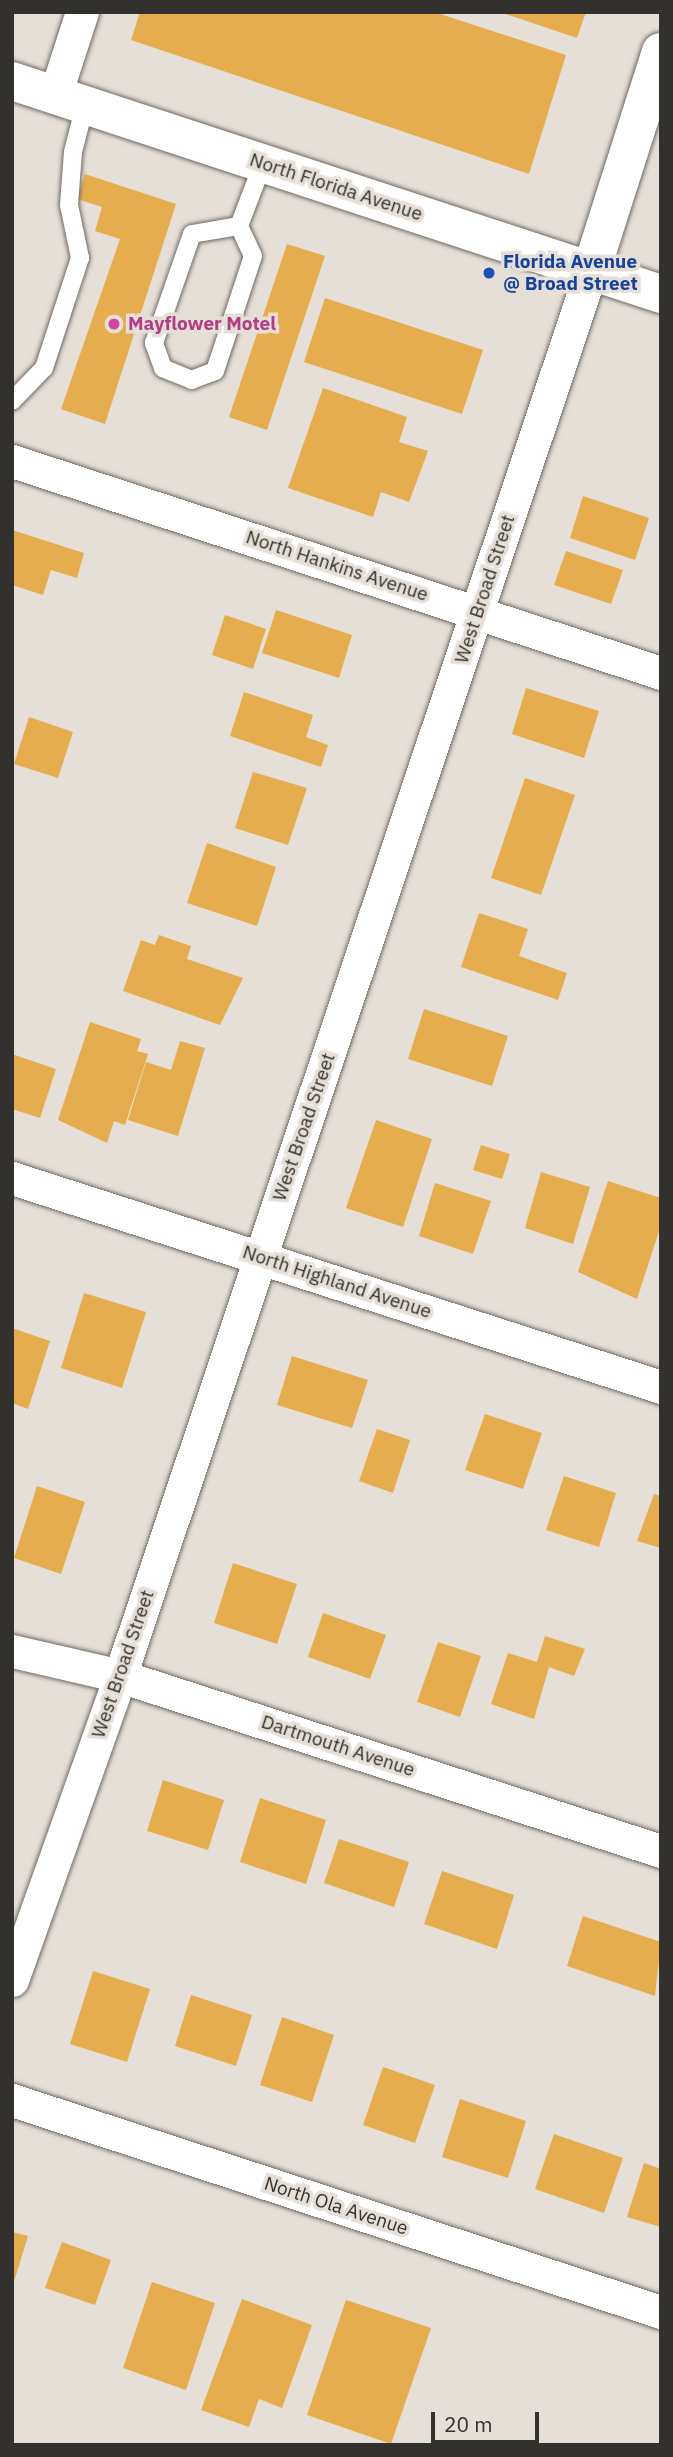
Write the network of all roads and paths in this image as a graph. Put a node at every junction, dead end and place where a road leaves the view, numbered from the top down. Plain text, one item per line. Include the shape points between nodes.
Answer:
1 (82, 12) edge
2 (661, 52) edge
3 (12, 81) edge
4 (70, 100) junction
5 (263, 163) junction
6 (239, 226) junction
7 (591, 271) junction
8 (661, 294) edge
9 (12, 401) edge
10 (12, 461) edge
11 (478, 612) junction
12 (661, 673) edge
13 (12, 1178) edge
14 (261, 1257) junction
15 (661, 1387) edge
16 (12, 1651) edge
17 (120, 1676) junction
18 (661, 1851) edge
19 (12, 1980) edge
20 (12, 2100) edge
21 (661, 2312) edge

1 - 4 street
2 - 7 main road
3 - 4 main road, North Florida Avenue
4 - 5 main road, North Florida Avenue
4 - 9 lane via 69,205 80,258 44,368
5 - 6 lane
5 - 7 main road, North Florida Avenue
6 - 6 lane via 192,234 154,343 163,368 192,380 215,371 253,256
7 - 8 main road, North Florida Avenue
7 - 11 street, West Broad Street
10 - 11 street, North Hankins Avenue
11 - 12 street, North Hankins Avenue
11 - 14 street, West Broad Street
13 - 14 street, North Highland Avenue
14 - 15 street, North Highland Avenue
14 - 17 street, West Broad Street
16 - 17 street, Dartmouth Avenue
17 - 18 street, Dartmouth Avenue
17 - 19 street, West Broad Street
20 - 21 street, North Ola Avenue

